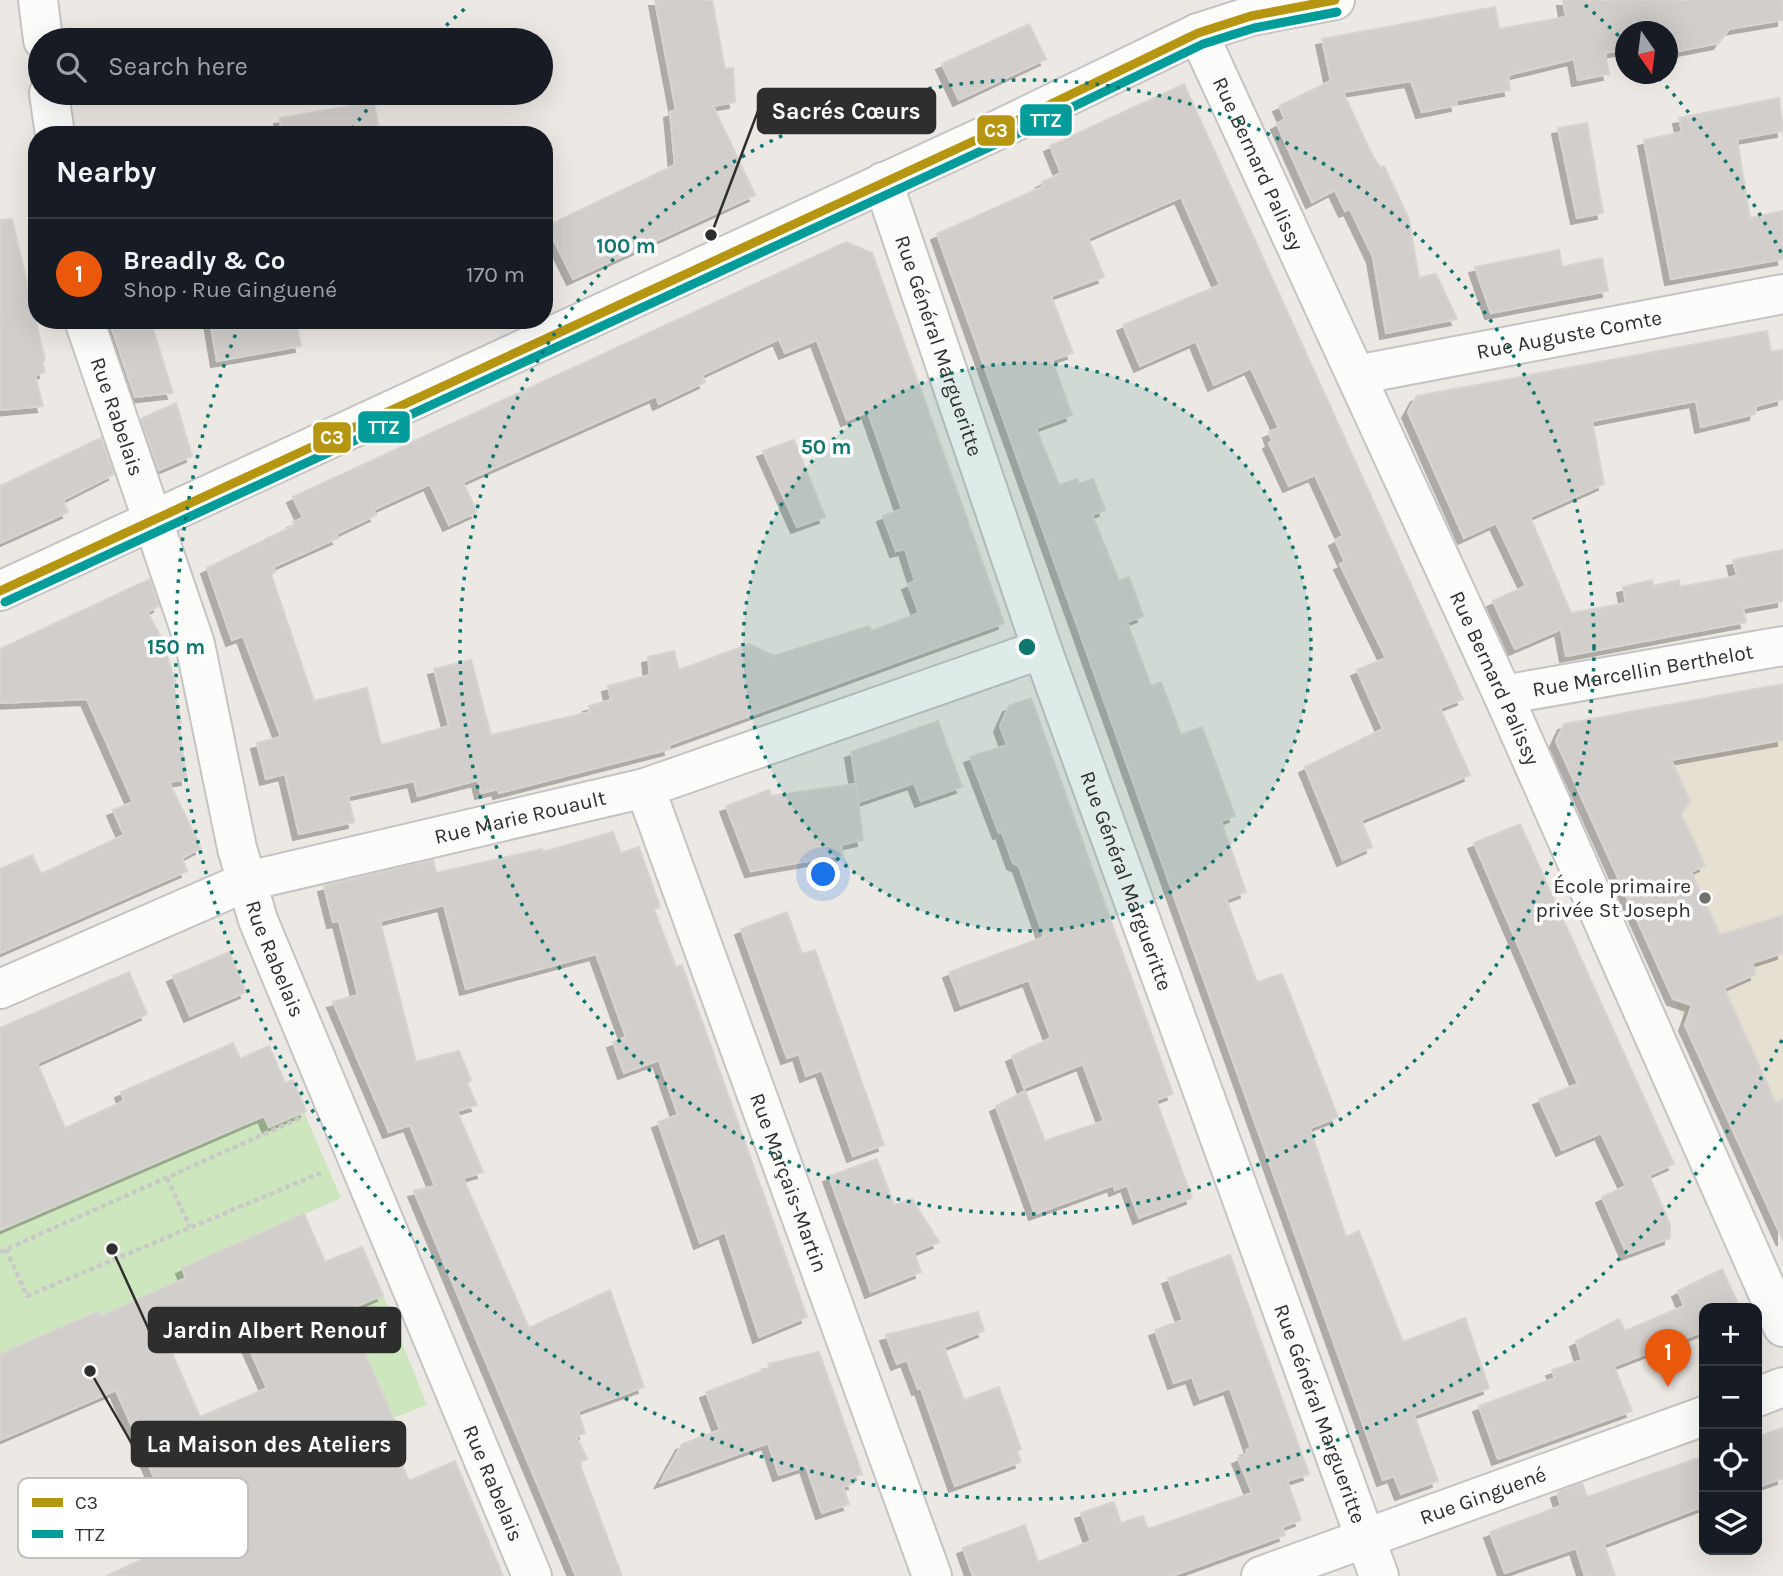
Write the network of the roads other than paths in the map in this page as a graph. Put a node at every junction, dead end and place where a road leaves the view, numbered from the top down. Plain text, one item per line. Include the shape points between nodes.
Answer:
1 (38, 0) edge
2 (1335, 0) edge
3 (42, 28) edge
4 (1198, 33) junction
5 (51, 105) edge
6 (54, 126) edge
7 (883, 181) junction
8 (1783, 294) edge
9 (87, 329) edge
10 (1356, 375) junction
11 (152, 522) junction
12 (0, 591) edge
13 (1783, 646) edge
14 (1042, 649) junction
15 (1503, 695) junction
16 (645, 788) junction
17 (248, 881) junction
18 (0, 989) edge
19 (1783, 1327) edge
20 (1783, 1387) edge
21 (1762, 1395) edge
22 (1699, 1418) edge
23 (1365, 1539) junction
24 (532, 1576) edge
25 (932, 1576) edge
26 (1261, 1576) edge
27 (1379, 1576) edge

1 - 3 street
2 - 4 street via 1251,16
4 - 7 street
4 - 10 street, Rue Bernard Palissy
5 - 6 street
7 - 11 street
7 - 14 street, Rue Général Margueritte
8 - 10 street, Rue Auguste Comte
9 - 11 street, Rue Rabelais
10 - 15 street, Rue Bernard Palissy
11 - 12 street
11 - 17 street, Rue Rabelais via 195,644 237,848
13 - 15 street, Rue Marcellin Berthelot
14 - 16 street, Rue Marie Rouault
14 - 23 street, Rue Général Margueritte
15 - 19 street, Rue Bernard Palissy
16 - 17 street, Rue Marie Rouault
16 - 25 street, Rue Marçais-Martin
17 - 18 street, Rue Marie Rouault
17 - 24 street, Rue Rabelais via 258,920
20 - 21 street
22 - 23 street, Rue Ginguené
23 - 26 street, Rue Ginguené
23 - 27 street, Rue Général Margueritte

